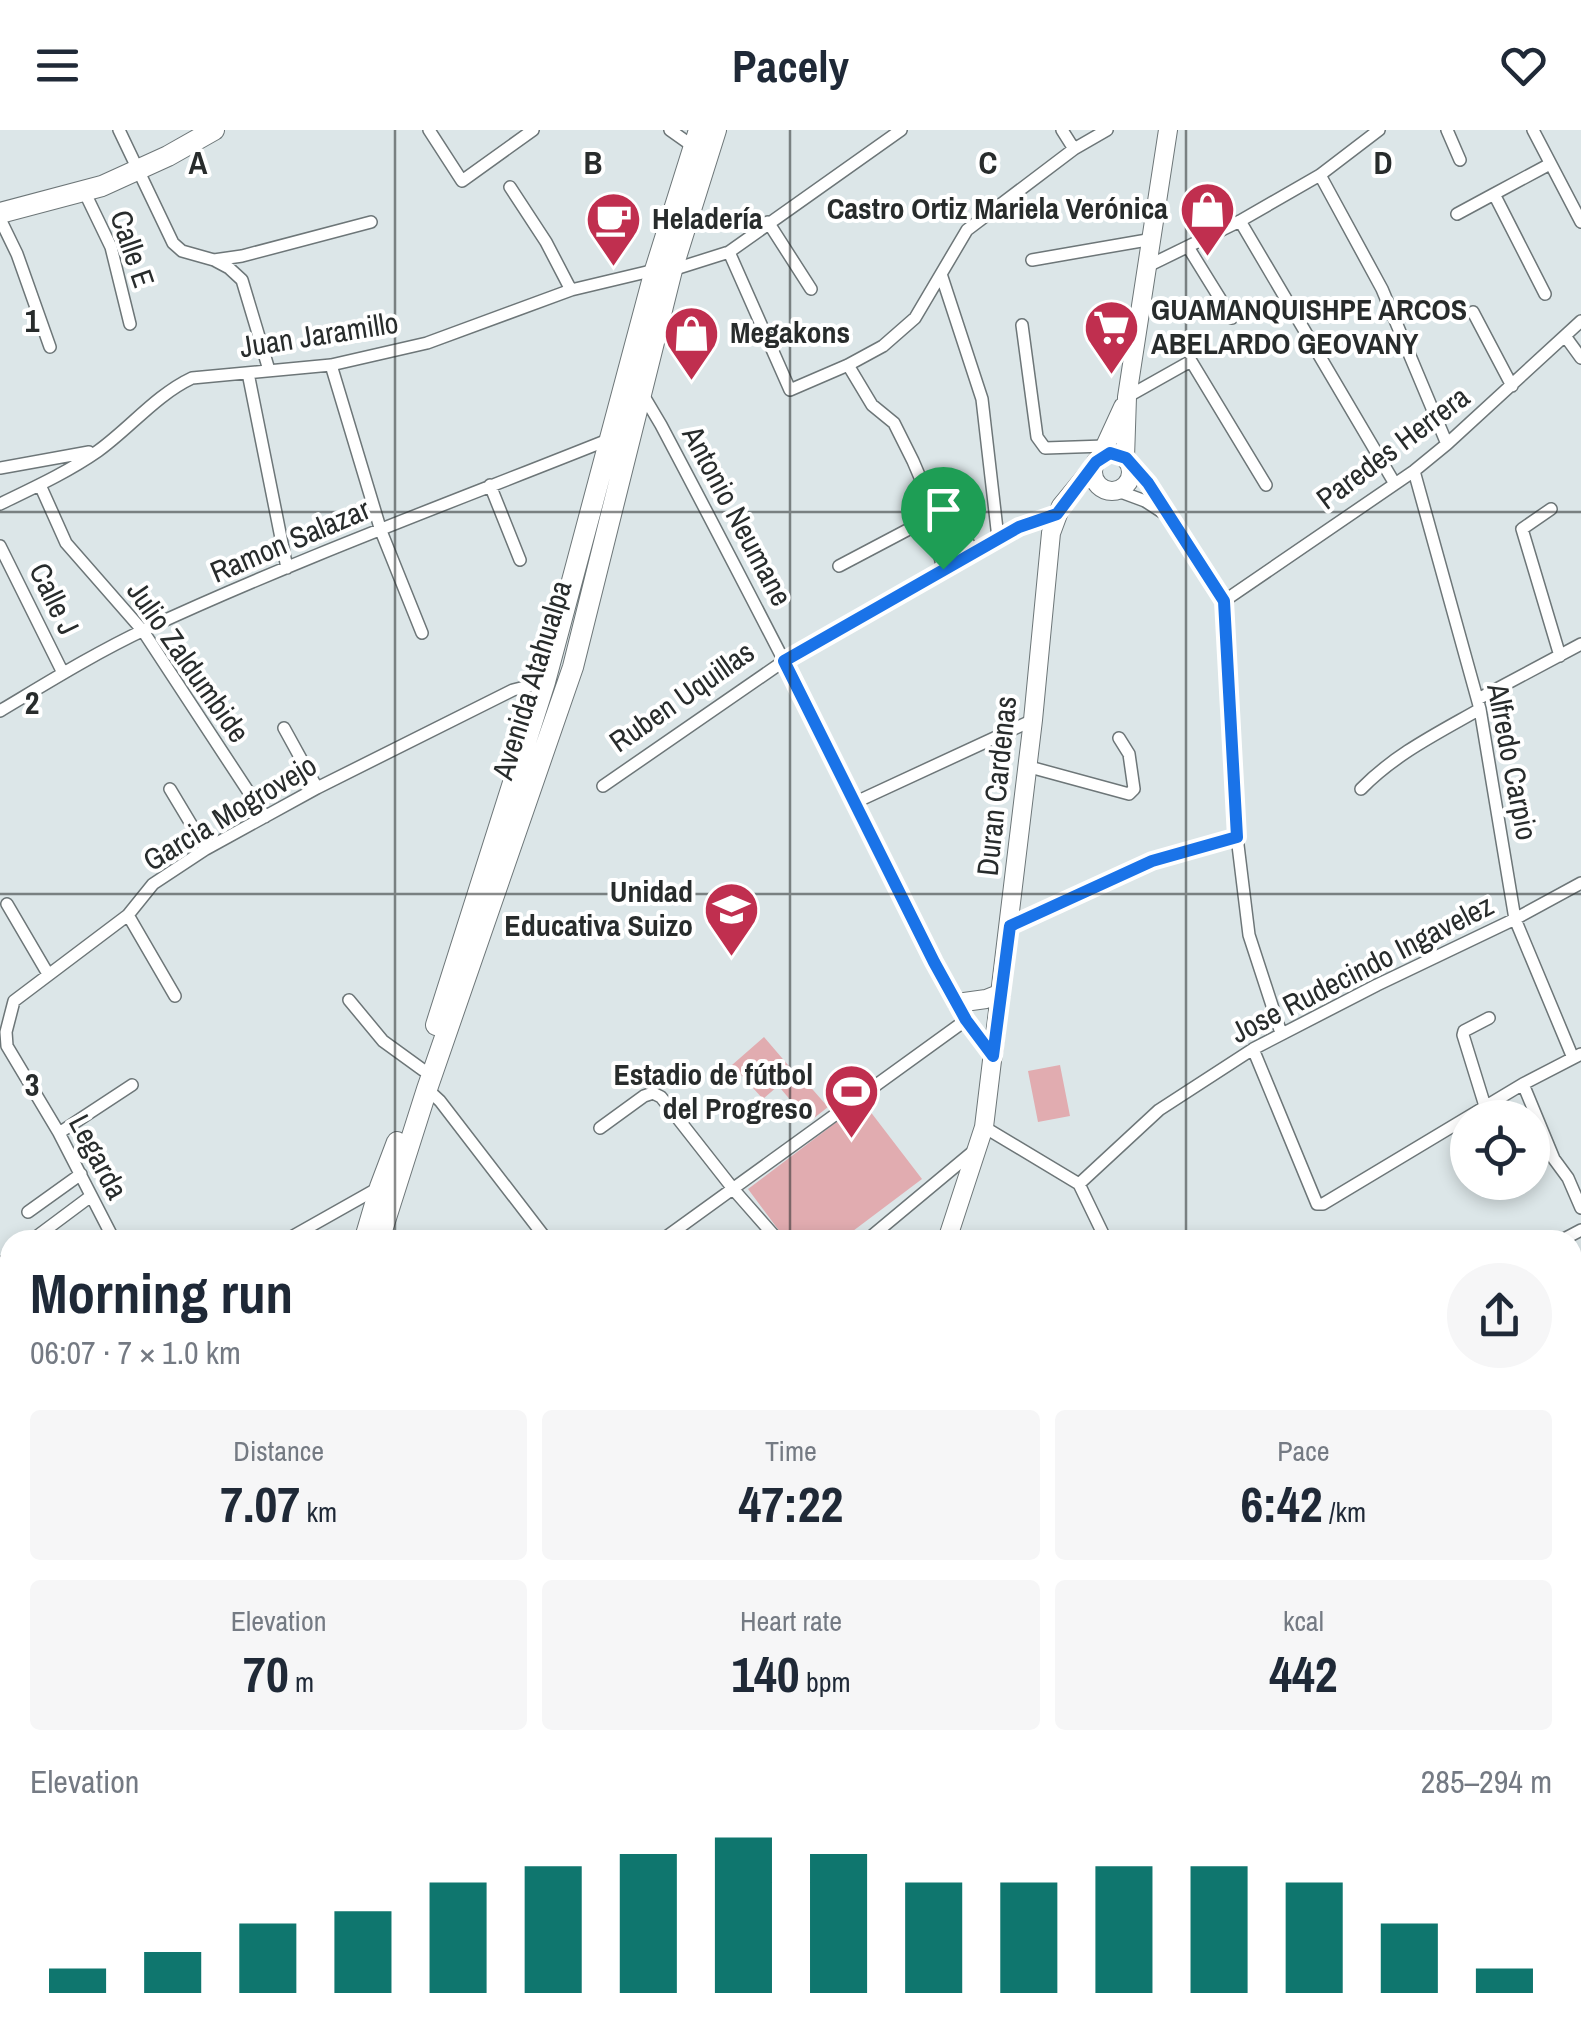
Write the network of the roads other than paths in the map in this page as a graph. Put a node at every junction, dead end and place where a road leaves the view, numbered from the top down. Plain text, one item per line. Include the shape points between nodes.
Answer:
1 (119, 130) edge
2 (214, 130) edge
3 (429, 130) edge
4 (533, 130) edge
5 (670, 130) edge
6 (716, 130) edge
7 (900, 130) edge
8 (1062, 130) edge
9 (1107, 130) edge
10 (1168, 130) edge
11 (1379, 130) edge
12 (1446, 130) edge
13 (1532, 130) edge
14 (885, 134) edge
15 (697, 138) edge
16 (1074, 150) junction
17 (1460, 160) dead end
18 (1550, 164) junction
19 (138, 170) junction
20 (1320, 175) junction
21 (510, 187) dead end
22 (84, 191) junction
23 (1494, 194) junction
24 (1457, 214) dead end
25 (0, 216) edge
26 (1240, 221) junction
27 (371, 222) dead end
28 (768, 222) junction
29 (1581, 222) edge
30 (1152, 239) junction
31 (1188, 247) junction
32 (729, 252) junction
33 (214, 260) junction
34 (1032, 260) dead end
35 (1150, 264) junction
36 (664, 270) junction
37 (941, 274) junction
38 (810, 289) dead end
39 (570, 290) junction
40 (1544, 294) dead end
41 (1473, 312) dead end
42 (1232, 318) dead end
43 (1581, 321) edge
44 (130, 324) dead end
45 (1022, 326) dead end
46 (1565, 336) junction
47 (50, 348) dead end
48 (1581, 358) edge
49 (848, 364) junction
50 (331, 365) junction
51 (269, 370) junction
52 (248, 372) junction
53 (628, 372) junction
54 (1512, 386) junction
55 (642, 394) junction
56 (1128, 397) junction
57 (610, 439) junction
58 (1447, 444) junction
59 (98, 450) junction
60 (1100, 456) junction
61 (1128, 460) junction
62 (0, 468) edge
63 (1414, 471) junction
64 (40, 484) junction
65 (1395, 484) junction
66 (490, 485) junction
67 (1266, 485) dead end
68 (1116, 491) junction
69 (0, 504) edge
70 (950, 508) dead end
71 (1551, 509) dead end
72 (1057, 514) junction
73 (1169, 517) junction
74 (930, 518) junction
75 (381, 530) junction
76 (998, 538) junction
77 (0, 546) edge
78 (973, 552) junction
79 (520, 560) dead end
80 (839, 566) dead end
81 (286, 568) junction
82 (943, 569) junction
83 (1224, 601) junction
84 (143, 631) junction
85 (422, 633) dead end
86 (1581, 644) edge
87 (1560, 656) junction
88 (784, 661) junction
89 (63, 673) junction
90 (545, 682) junction
91 (1479, 704) junction
92 (0, 712) edge
93 (1033, 720) junction
94 (284, 728) dead end
95 (1119, 738) dead end
96 (1026, 766) junction
97 (602, 786) dead end
98 (317, 788) junction
99 (1361, 788) dead end
100 (170, 789) dead end
101 (856, 802) junction
102 (265, 817) junction
103 (1237, 837) junction
104 (206, 849) junction
105 (1581, 883) edge
106 (7, 904) dead end
107 (128, 915) junction
108 (1515, 919) junction
109 (1010, 926) junction
110 (48, 974) junction
111 (1001, 993) junction
112 (174, 996) dead end
113 (350, 1000) dead end
114 (962, 1012) junction
115 (1489, 1018) dead end
116 (3, 1030) edge
117 (1281, 1033) junction
118 (1253, 1049) junction
119 (3, 1050) edge
120 (993, 1056) junction
121 (1577, 1056) edge
122 (425, 1080) junction
123 (1523, 1084) junction
124 (132, 1085) dead end
125 (1483, 1100) edge
126 (1495, 1100) edge
127 (984, 1127) junction
128 (600, 1128) dead end
129 (1450, 1128) edge
130 (59, 1134) junction
131 (978, 1148) junction
132 (80, 1174) junction
133 (1079, 1184) junction
134 (380, 1187) junction
135 (734, 1190) junction
136 (90, 1196) junction
137 (1581, 1208) edge
138 (28, 1212) dead end
139 (45, 1230) edge
140 (109, 1230) edge
141 (304, 1230) edge
142 (368, 1230) edge
143 (381, 1230) edge
144 (539, 1230) edge
145 (676, 1230) edge
146 (769, 1230) edge
147 (879, 1230) edge
148 (951, 1230) edge
149 (1098, 1230) edge

1 - 19 street
2 - 19 highway
3 - 4 street via 462,182
5 - 15 street
6 - 36 highway, Avenida Atahualpa
7 - 14 street
8 - 16 street
9 - 16 street
10 - 30 street
11 - 20 street
12 - 17 street
13 - 18 street
14 - 28 street
15 - 36 highway, Avenida Atahualpa
16 - 37 street via 966,230
18 - 23 street
18 - 29 street
19 - 22 highway
19 - 33 street via 173,243
20 - 26 street
20 - 58 street via 1382,289
21 - 39 street
22 - 25 highway
22 - 44 street, Calle E via 111,248
23 - 24 street
23 - 40 street
25 - 47 street
26 - 31 street
26 - 65 street
27 - 33 street
28 - 32 street
28 - 38 street
30 - 34 street
30 - 35 street
31 - 35 street
31 - 42 street
32 - 36 street, Juan Jaramillo
32 - 49 street via 790,390
33 - 51 street via 242,280
35 - 56 street
36 - 39 street, Juan Jaramillo
36 - 53 highway, Avenida Atahualpa
36 - 55 highway, Avenida Atahualpa
37 - 49 street via 915,318
37 - 76 street via 982,399
39 - 50 street, Juan Jaramillo via 427,343
41 - 54 street
43 - 46 street, Paredes Herrera
45 - 60 street via 1041,444
46 - 48 street
46 - 54 street, Paredes Herrera
49 - 74 street via 872,404 894,423 922,482
50 - 51 street, Juan Jaramillo
50 - 75 street
51 - 52 street, Juan Jaramillo
52 - 59 street, Juan Jaramillo via 192,378 173,387
52 - 81 street
53 - 55 street, Antonio Neumane
53 - 57 highway, Avenida Atahualpa
54 - 58 street, Paredes Herrera
55 - 88 street, Antonio Neumane
55 - 122 highway, Avenida Atahualpa via 572,667
56 - 60 street
56 - 61 street
56 - 67 street via 1191,361
57 - 66 street, Ramon Salazar
57 - 90 highway, Avenida Atahualpa
58 - 63 street, Paredes Herrera
59 - 62 street
59 - 64 street, Juan Jaramillo
60 - 61 street
60 - 68 street via 1093,474 1100,487
60 - 72 street
61 - 68 street via 1130,480
61 - 73 street
63 - 65 street, Paredes Herrera
63 - 91 street, Alfredo Carpio
64 - 69 street, Juan Jaramillo
64 - 84 street, Julio Zaldumbide via 66,543
65 - 83 street, Paredes Herrera
66 - 75 street, Ramon Salazar
66 - 79 street
68 - 72 street
68 - 73 street
70 - 78 street
71 - 87 street via 1522,529
72 - 76 street, Ruben Uquillas
72 - 93 street, Duran Cardenas
73 - 83 street
74 - 80 street
74 - 82 street
75 - 81 street, Ramon Salazar
75 - 85 street
76 - 78 street, Ruben Uquillas
77 - 89 street, Calle J
78 - 82 street, Ruben Uquillas
81 - 84 street, Ramon Salazar
82 - 88 street, Ruben Uquillas
83 - 103 street
84 - 89 street, Ramon Salazar
84 - 102 street, Julio Zaldumbide
86 - 87 street
87 - 91 street
88 - 97 street, Ruben Uquillas
88 - 101 street, Antonio Neumane
89 - 92 street, Ramon Salazar
90 - 98 street, Garcia Mogrovejo via 513,690
90 - 122 highway, Avenida Atahualpa via 446,992
91 - 99 street
91 - 108 street, Alfredo Carpio
93 - 96 street, Duran Cardenas
93 - 101 street
94 - 98 street
95 - 96 street via 1129,754 1134,789 1128,794
96 - 109 street, Duran Cardenas
98 - 102 street, Garcia Mogrovejo
100 - 104 street
101 - 114 street, Antonio Neumane
102 - 104 street, Garcia Mogrovejo
103 - 109 street via 1152,861
103 - 117 street via 1249,935
104 - 107 street, Garcia Mogrovejo via 154,884
105 - 108 street, Jose Rudecindo Ingavelez
106 - 110 street
107 - 110 street, Garcia Mogrovejo
107 - 112 street
108 - 117 street, Jose Rudecindo Ingavelez
108 - 121 street, Alfredo Carpio
109 - 111 street, Duran Cardenas
110 - 116 street, Garcia Mogrovejo via 14,1001
111 - 114 street
111 - 120 street, Duran Cardenas
113 - 122 street
114 - 120 street, Antonio Neumane
114 - 135 street
115 - 125 street via 1462,1035
116 - 119 street, Garcia Mogrovejo
117 - 118 street, Jose Rudecindo Ingavelez
118 - 129 street via 1317,1204
118 - 133 street, Jose Rudecindo Ingavelez via 1159,1110
119 - 130 street, Legarda
120 - 127 street, Duran Cardenas
121 - 123 street
122 - 134 highway, Avenida Atahualpa
122 - 143 highway, Avenida Atahualpa
122 - 144 street
123 - 126 street
123 - 137 street
124 - 130 street
127 - 131 street, Duran Cardenas
127 - 133 street
128 - 135 street via 653,1093
130 - 132 street, Legarda
131 - 147 street
131 - 148 street, Duran Cardenas
132 - 136 street, Legarda
132 - 138 street
133 - 149 street
134 - 141 street
134 - 142 highway, Avenida Atahualpa
135 - 145 street
135 - 146 street
136 - 139 street
136 - 140 street, Legarda

